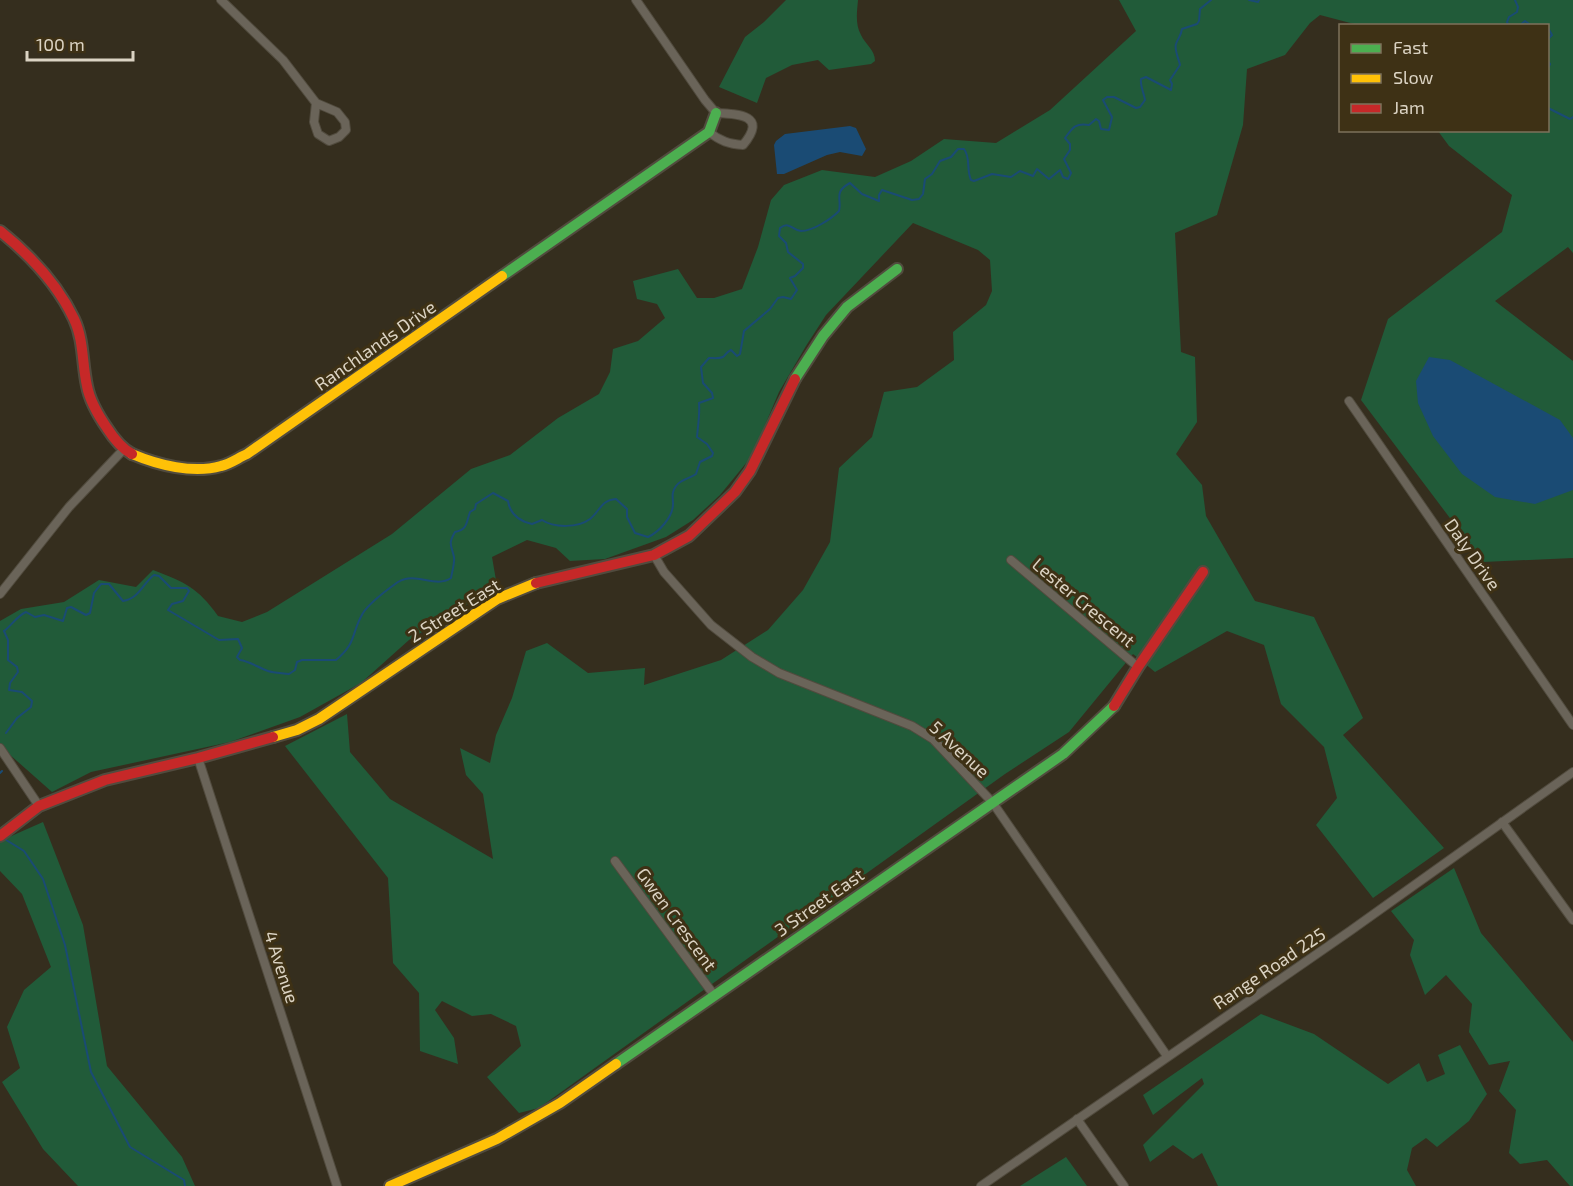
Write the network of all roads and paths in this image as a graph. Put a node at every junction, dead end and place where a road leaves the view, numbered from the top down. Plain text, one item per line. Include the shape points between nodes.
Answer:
1 (221, 0) edge
2 (636, 0) edge
3 (316, 103) junction
4 (716, 113) junction
5 (709, 132) junction
6 (0, 231) edge
7 (897, 269) dead end
8 (1349, 401) dead end
9 (124, 449) junction
10 (654, 555) junction
11 (1011, 560) dead end
12 (1203, 572) dead end
13 (0, 594) edge
14 (1138, 667) junction
15 (1573, 725) edge
16 (0, 748) edge
17 (198, 758) junction
18 (1573, 772) edge
19 (993, 803) junction
20 (39, 806) junction
21 (1502, 822) junction
22 (0, 836) edge
23 (615, 861) dead end
24 (1573, 920) edge
25 (714, 995) junction
26 (1167, 1056) junction
27 (1077, 1119) junction
28 (337, 1186) edge
29 (390, 1186) edge
30 (981, 1186) edge
31 (1124, 1186) edge

1 - 3 street via 283,60
2 - 4 street
3 - 3 street via 314,122 318,135 329,141 339,137 346,130 345,122 337,112
4 - 5 street
4 - 5 street via 742,114 752,122 752,135 743,145 729,144
5 - 9 street, Ranchlands Drive via 247,454 219,467 185,469
6 - 9 street via 47,273 65,301 76,322 90,396
7 - 10 street, 2 Street East via 847,307 823,336 796,377 750,471 735,492 689,536
8 - 15 street, Daly Drive
9 - 13 street via 69,507
10 - 17 street, 2 Street East via 530,584 460,622 319,719 282,735
10 - 19 street, 5 Avenue via 663,572 711,625 752,657 789,677 912,726 933,739
11 - 14 street, Lester Crescent
12 - 14 street, 3 Street East
14 - 19 street, 3 Street East via 1104,717 1063,754
16 - 20 street
17 - 20 street, 2 Street East via 105,780
17 - 28 street, 4 Avenue
18 - 21 street, Range Road 225
19 - 25 street, 3 Street East
19 - 26 street, 5 Avenue
20 - 22 street, 2 Street East
21 - 24 street
21 - 26 street, Range Road 225
23 - 25 street, Gwen Crescent
25 - 29 street, 3 Street East via 560,1103 487,1143
26 - 27 street, Range Road 225
27 - 30 street, Range Road 225
27 - 31 street

